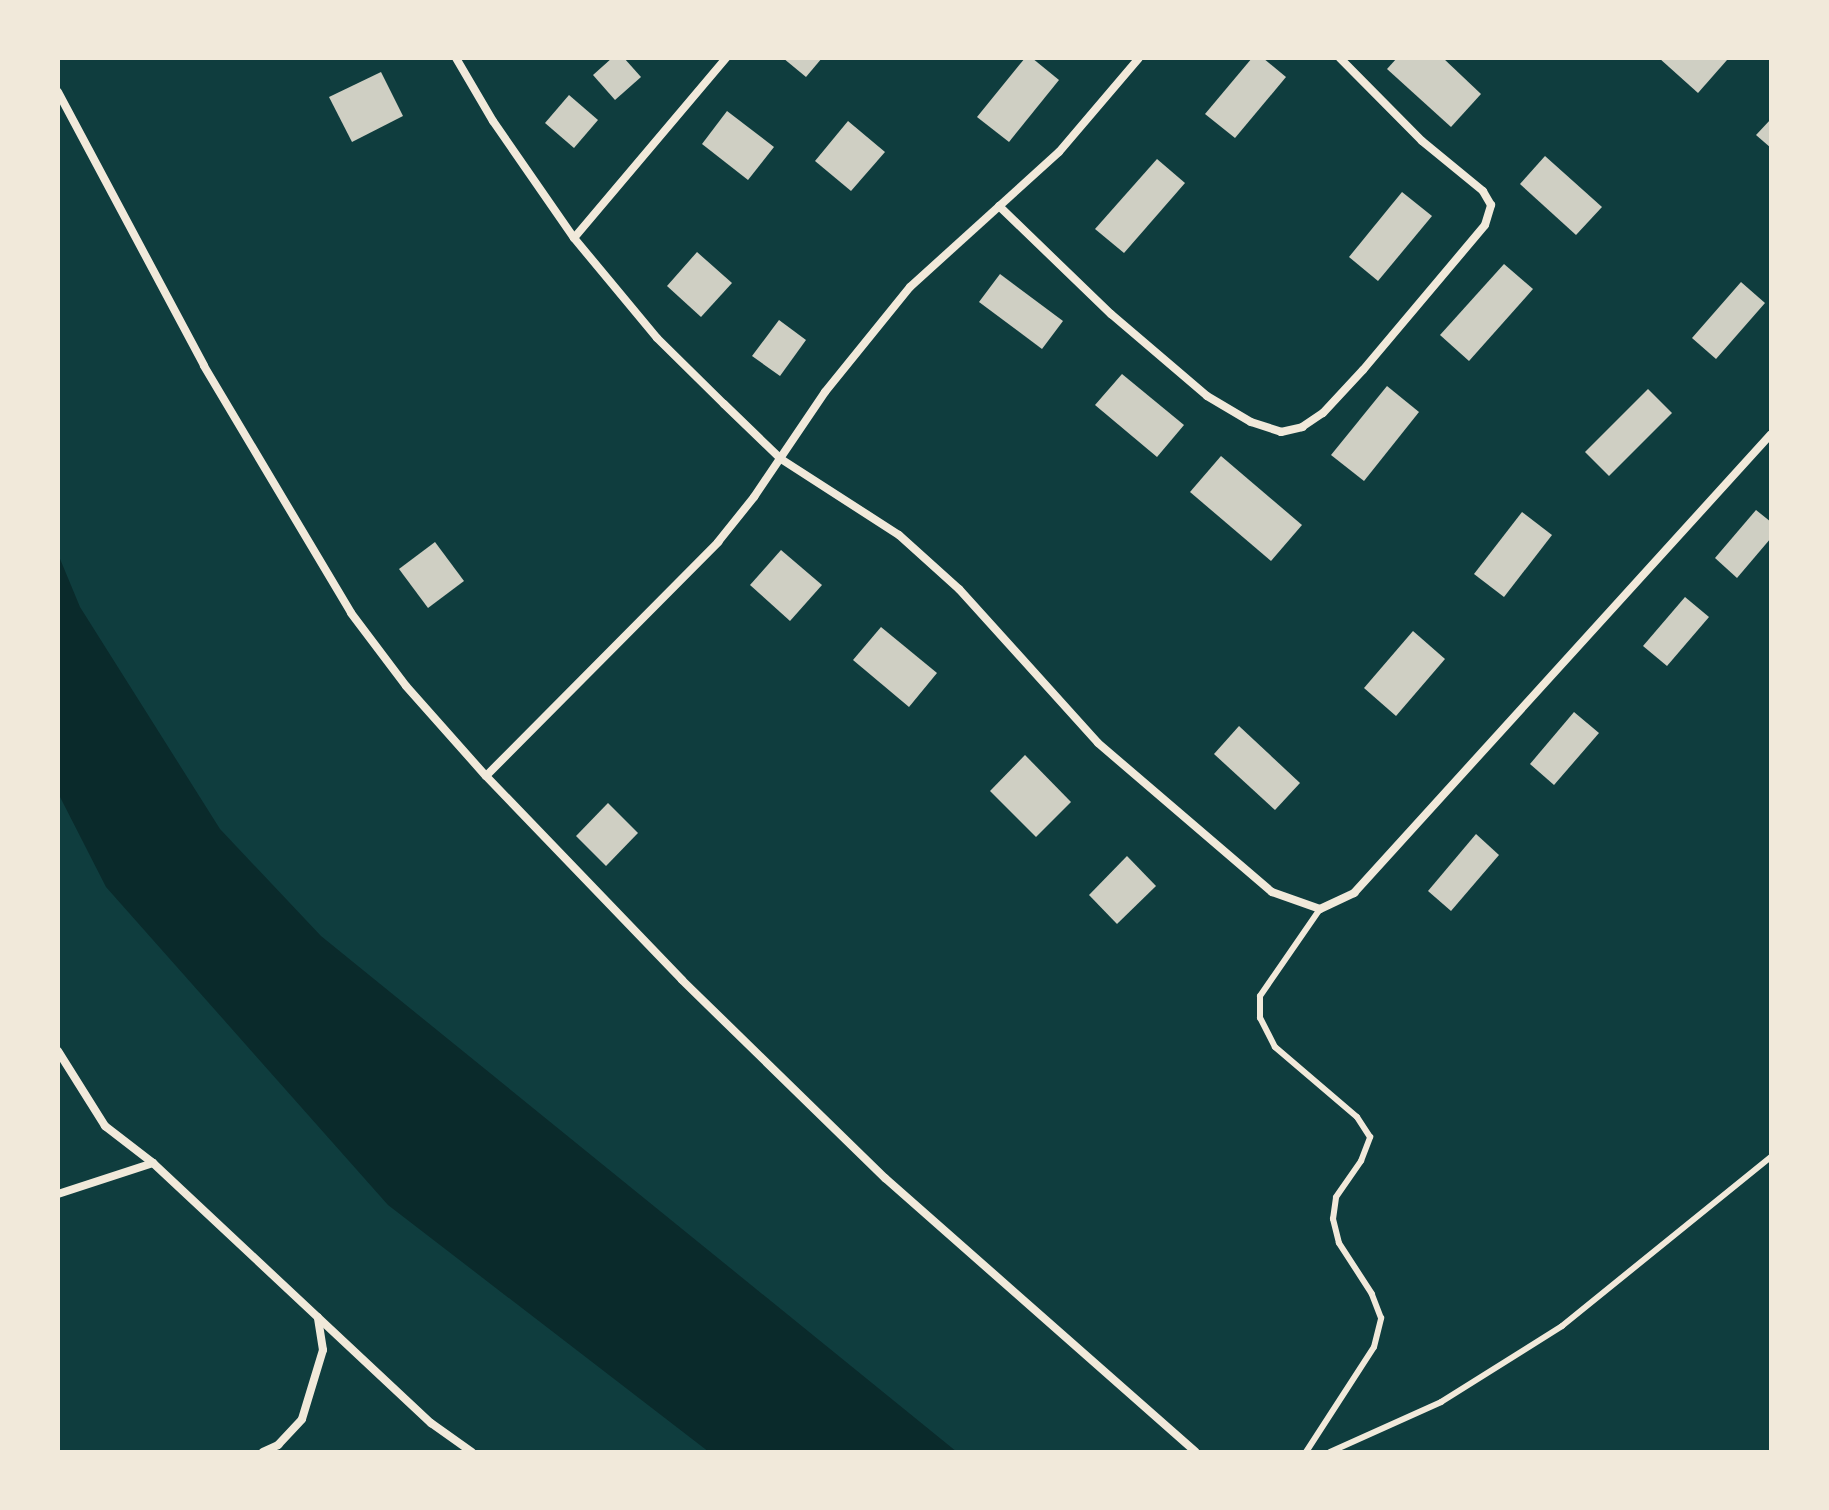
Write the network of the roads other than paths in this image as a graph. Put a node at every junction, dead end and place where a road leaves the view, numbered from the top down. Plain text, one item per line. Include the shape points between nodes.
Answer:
1 (456, 58) edge
2 (726, 58) edge
3 (1139, 58) edge
4 (1340, 58) edge
5 (58, 92) edge
6 (999, 206) junction
7 (574, 238) junction
8 (1771, 434) edge
9 (781, 459) junction
10 (486, 776) junction
11 (1320, 909) junction
12 (58, 1051) edge
13 (1771, 1157) edge
14 (153, 1163) junction
15 (58, 1194) edge
16 (318, 1317) junction
17 (263, 1452) edge
18 (472, 1452) edge
19 (1196, 1452) edge
20 (1306, 1452) edge
21 (1330, 1452) edge

1 - 7 street
2 - 7 street
3 - 6 street via 1059,152
4 - 6 street via 1422,141 1483,191 1491,205 1485,225 1363,370 1323,413 1302,427 1281,432 1207,396 1111,314
5 - 10 street via 204,366 351,613 406,686
6 - 9 street via 910,287 825,392
7 - 9 street via 657,338
8 - 11 street via 1354,893
9 - 10 street via 718,542
9 - 11 street via 909,544 969,599 1098,743 1272,892
10 - 19 street via 682,980 885,1178
11 - 20 lane via 1260,996 1260,1018 1275,1047 1357,1117 1370,1137 1361,1161 1336,1197 1333,1219 1339,1243 1381,1318 1374,1347
12 - 14 street via 105,1126
13 - 21 lane via 1562,1326 1441,1402
14 - 15 street
14 - 16 street
16 - 17 street via 323,1350 302,1419 278,1445
16 - 18 street via 431,1423

